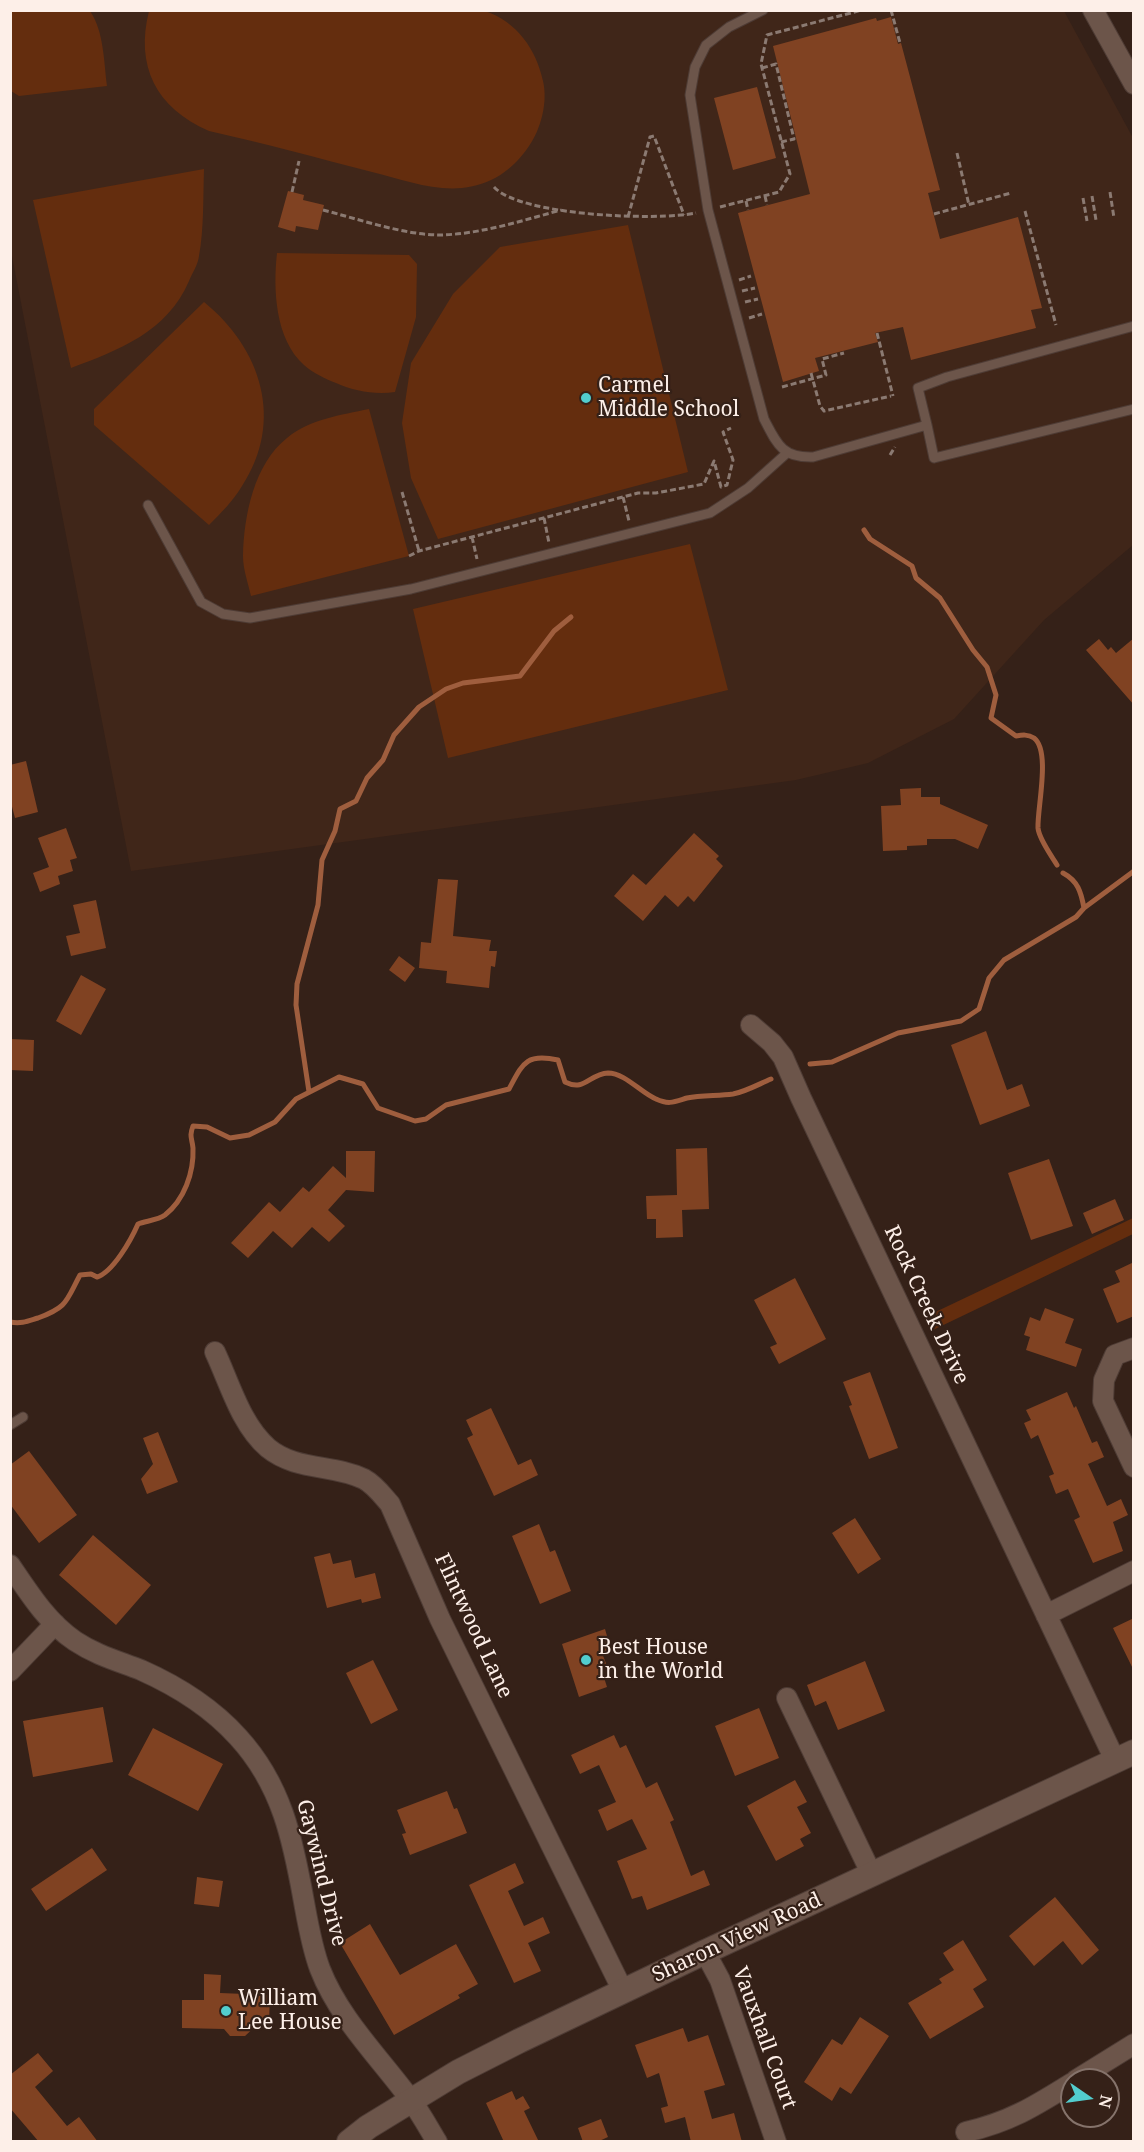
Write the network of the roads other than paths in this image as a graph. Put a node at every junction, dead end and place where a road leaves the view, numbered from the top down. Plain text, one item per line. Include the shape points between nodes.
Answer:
1 (764, 10) edge
2 (1093, 10) edge
3 (1134, 84) edge
4 (1134, 327) edge
5 (1134, 409) edge
6 (927, 425) junction
7 (787, 453) junction
8 (148, 505) dead end
9 (751, 1025) dead end
10 (1134, 1348) edge
11 (215, 1352) dead end
12 (23, 1418) dead end
13 (10, 1425) edge
14 (1134, 1467) edge
15 (10, 1565) edge
16 (1134, 1572) edge
17 (1046, 1615) junction
18 (55, 1624) junction
19 (10, 1671) edge
20 (787, 1698) dead end
21 (1124, 1756) edge
22 (872, 1875) junction
23 (705, 1952) junction
24 (623, 1990) junction
25 (1134, 2044) edge
26 (1095, 2068) edge
27 (1060, 2090) edge
28 (412, 2101) junction
29 (966, 2132) dead end
30 (349, 2142) edge
31 (437, 2142) edge
32 (776, 2142) edge

1 - 7 lane via 729,27 706,45 695,67 690,94 708,210 722,264 764,419 775,441
2 - 3 street
4 - 6 lane via 918,388
5 - 6 lane via 934,458
6 - 7 lane via 813,457
7 - 8 lane via 748,488 710,513 411,589 250,618 223,614 201,602
9 - 17 street, Rock Creek Drive via 783,1057
10 - 14 street via 1115,1355 1104,1380 1103,1401
11 - 24 street, Flintwood Lane via 252,1430 268,1448 296,1463 363,1478 390,1504 440,1619
12 - 13 lane
15 - 18 street, Gaywind Drive
16 - 17 street
17 - 21 street, Rock Creek Drive
18 - 19 street
18 - 28 street, Gaywind Drive via 100,1656 139,1669 200,1702 238,1736 258,1762 286,1818 310,1933 329,1990
20 - 22 street
21 - 22 street, Sharon View Road
22 - 23 street, Sharon View Road
23 - 24 street, Sharon View Road
23 - 32 street, Vauxhall Court via 720,1980
24 - 28 street, Sharon View Road via 458,2072
25 - 26 street
27 - 29 street via 1005,2122
28 - 30 street, Sharon View Road
28 - 31 street, Gaywind Drive

